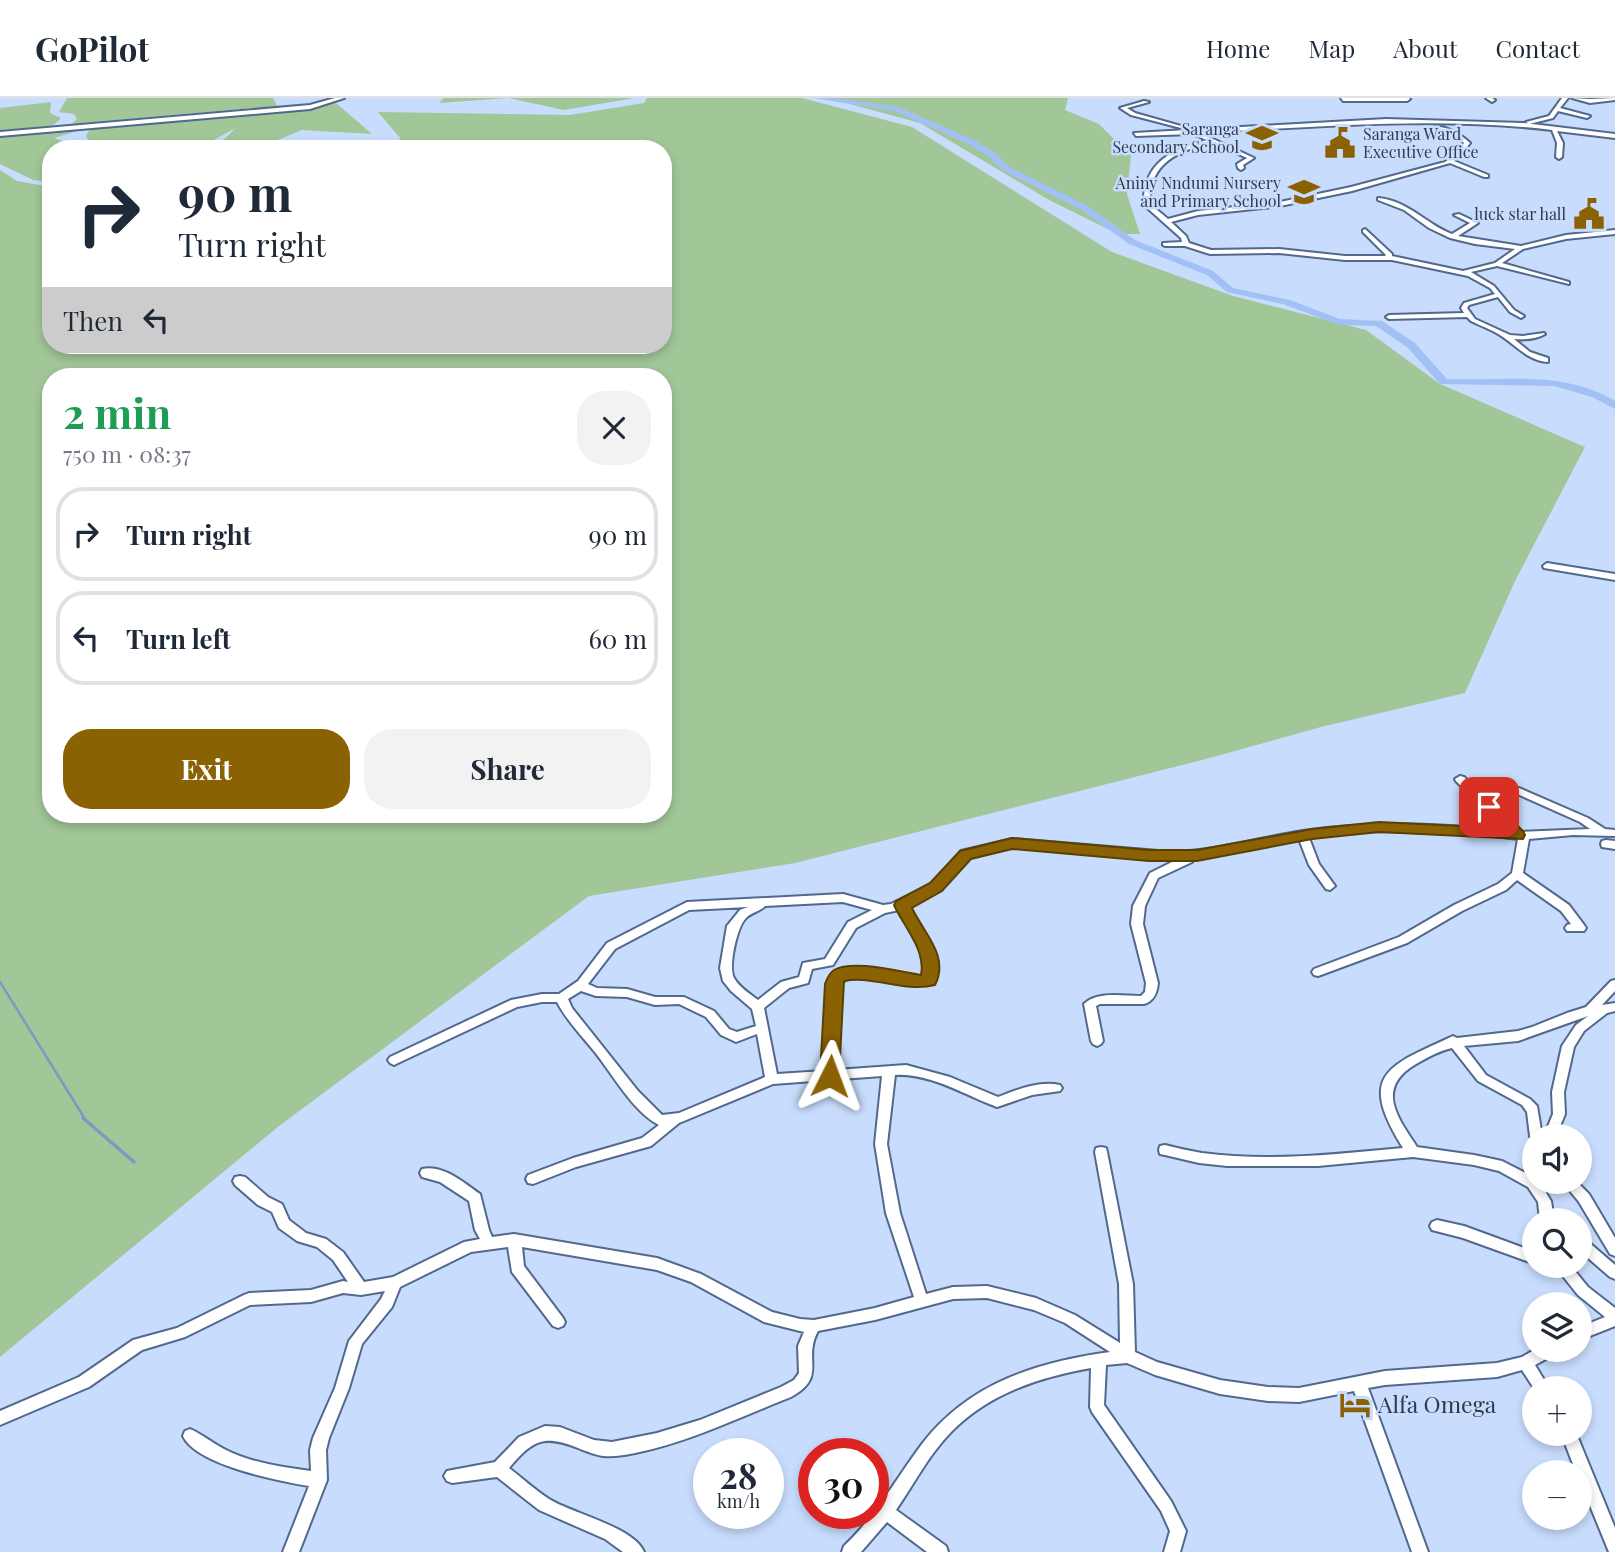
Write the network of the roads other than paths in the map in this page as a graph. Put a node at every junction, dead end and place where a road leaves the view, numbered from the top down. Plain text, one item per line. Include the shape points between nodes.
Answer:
1 (341, 98) edge
2 (1565, 98) edge
3 (1576, 98) edge
4 (1615, 98) edge
5 (1343, 99) edge
6 (1407, 99) edge
7 (1146, 102) dead end
8 (1558, 109) junction
9 (1587, 116) dead end
10 (1409, 122) junction
11 (1425, 123) junction
12 (1523, 125) junction
13 (1554, 129) junction
14 (1210, 130) junction
15 (1193, 132) junction
16 (0, 134) edge
17 (1136, 134) dead end
18 (1615, 136) edge
19 (1212, 142) junction
20 (1559, 157) dead end
21 (1450, 161) junction
22 (1241, 168) dead end
23 (1486, 176) dead end
24 (1380, 199) dead end
25 (1457, 215) dead end
26 (1167, 222) junction
27 (1365, 231) dead end
28 (1615, 232) edge
29 (1455, 235) junction
30 (1165, 244) dead end
31 (1186, 244) junction
32 (1521, 248) junction
33 (1388, 257) junction
34 (1497, 264) junction
35 (1465, 272) junction
36 (1567, 283) dead end
37 (1499, 295) junction
38 (1467, 315) junction
39 (1521, 316) dead end
40 (1389, 317) dead end
41 (1503, 334) junction
42 (1542, 334) dead end
43 (1545, 360) dead end
44 (1547, 566) dead end
45 (1615, 575) edge
46 (1461, 779) dead end
47 (1519, 791) dead end
48 (1601, 831) junction
49 (1615, 833) edge
50 (1303, 835) junction
51 (1521, 835) junction
52 (1197, 855) junction
53 (1517, 874) junction
54 (1330, 886) dead end
55 (764, 904) junction
56 (902, 905) junction
57 (883, 909) junction
58 (1571, 929) dead end
59 (1318, 972) dead end
60 (582, 984) junction
61 (1615, 985) edge
62 (561, 998) junction
63 (758, 1007) junction
64 (1603, 1010) edge
65 (760, 1028) junction
66 (1097, 1041) dead end
67 (1453, 1041) junction
68 (394, 1060) dead end
69 (889, 1071) junction
70 (830, 1076) junction
71 (772, 1079) junction
72 (1056, 1088) dead end
73 (676, 1119) junction
74 (1535, 1124) edge
75 (1555, 1124) edge
76 (1165, 1150) dead end
77 (1101, 1152) dead end
78 (1413, 1152) junction
79 (427, 1173) dead end
80 (533, 1179) dead end
81 (240, 1181) dead end
82 (1580, 1194) edge
83 (1546, 1208) edge
84 (1437, 1226) dead end
85 (514, 1240) junction
86 (488, 1242) junction
87 (1615, 1250) edge
88 (1522, 1253) edge
89 (1592, 1253) edge
90 (1615, 1273) edge
91 (1570, 1278) edge
92 (395, 1283) junction
93 (361, 1289) junction
94 (922, 1302) junction
95 (1615, 1317) edge
96 (558, 1322) dead end
97 (814, 1325) junction
98 (1592, 1328) edge
99 (1128, 1356) junction
100 (1099, 1359) junction
101 (1525, 1363) joint
102 (1534, 1376) edge
103 (1359, 1383) junction
104 (0, 1418) edge
105 (190, 1436) dead end
106 (1573, 1446) edge
107 (499, 1469) junction
108 (452, 1476) dead end
109 (319, 1480) junction
110 (889, 1507) edge
111 (889, 1514) edge
112 (871, 1529) edge
113 (1615, 1547) edge
114 (291, 1552) edge
115 (636, 1552) edge
116 (850, 1552) edge
117 (940, 1552) edge
118 (1172, 1552) edge
119 (1420, 1552) edge

1 - 16 street via 310,107
2 - 8 street
3 - 4 street
5 - 6 street
6 - 10 street
7 - 14 street via 1123,108 1167,125
8 - 9 street
8 - 12 street via 1551,117
10 - 11 street
10 - 14 street
11 - 12 street
11 - 21 street via 1466,140 1464,149
12 - 13 street
13 - 18 street
13 - 20 street
14 - 15 street
15 - 17 street
15 - 19 street
19 - 22 street via 1251,158 1240,164
19 - 26 street via 1192,146 1157,164 1146,201
21 - 23 street
21 - 26 street via 1311,198 1198,213
24 - 29 street
25 - 29 street via 1475,223
26 - 31 street
27 - 33 street
28 - 32 street
29 - 32 street
30 - 31 street
31 - 33 street via 1210,252
32 - 34 street
33 - 35 street
34 - 35 street
34 - 36 street
35 - 37 street
37 - 38 street via 1466,304
37 - 39 street
38 - 40 street
38 - 41 street
41 - 42 street via 1519,338
41 - 43 street
44 - 45 street
46 - 51 street
47 - 48 street
48 - 49 street
48 - 51 street
50 - 51 street via 1379,827
50 - 52 street
50 - 54 street via 1314,865
51 - 53 street
52 - 56 street via 1149,856 1012,843 965,855 936,887
52 - 66 street via 1154,876 1139,906 1137,923 1151,993 1138,1001 1090,1004
53 - 58 street via 1565,908 1580,928
53 - 59 street via 1502,887 1404,940
55 - 57 street via 843,898
55 - 60 street via 687,906 611,946
55 - 63 street via 733,926 726,968 735,988
56 - 57 street
56 - 70 street via 912,928 924,940 931,978 920,981 862,973 837,977
57 - 63 street via 852,925 829,962 810,965 804,980 785,985
60 - 62 street
60 - 65 street via 596,992 680,1000 710,1014 724,1032 736,1037
61 - 64 street
62 - 68 street via 515,1003
62 - 73 street via 637,1100 660,1120
63 - 65 street
64 - 67 street via 1532,1032
64 - 75 street via 1580,1028 1568,1046
65 - 71 street
67 - 74 street via 1482,1078 1526,1102 1533,1110
67 - 78 street via 1428,1050 1394,1072 1388,1085 1393,1117
69 - 70 street
69 - 72 street via 906,1070 946,1080 997,1102 1032,1090
69 - 94 street via 881,1144 893,1213
70 - 71 street
71 - 73 street
73 - 80 street via 646,1142
76 - 78 street via 1199,1158 1269,1162
77 - 99 street via 1126,1284
78 - 83 street via 1502,1166 1540,1191
79 - 86 street via 444,1177 475,1198
81 - 93 street via 277,1208 284,1224 338,1256
82 - 87 street
84 - 88 street
85 - 86 street
85 - 96 street via 517,1268
85 - 97 street via 657,1264 696,1278 769,1318
86 - 92 street via 469,1246
89 - 90 street
91 - 95 street
92 - 93 street
92 - 109 street via 387,1303 356,1341 318,1450
93 - 104 street via 248,1298 187,1330 138,1345 85,1382
94 - 97 street
94 - 99 street via 953,1293 1011,1297 1070,1319
95 - 98 street
97 - 107 street via 803,1351 806,1375 786,1392 679,1434 611,1449 543,1433 523,1443
99 - 100 street
99 - 103 street via 1220,1387 1268,1394 1299,1395
100 - 110 street via 1013,1380 964,1408 929,1447
100 - 118 street via 1097,1407 1166,1506 1178,1531
101 - 102 street
101 - 103 street via 1497,1370
103 - 119 street
105 - 109 street via 205,1449 239,1464
106 - 113 street
107 - 108 street
107 - 115 street via 544,1505 611,1534
109 - 114 street
111 - 117 street
112 - 116 street

